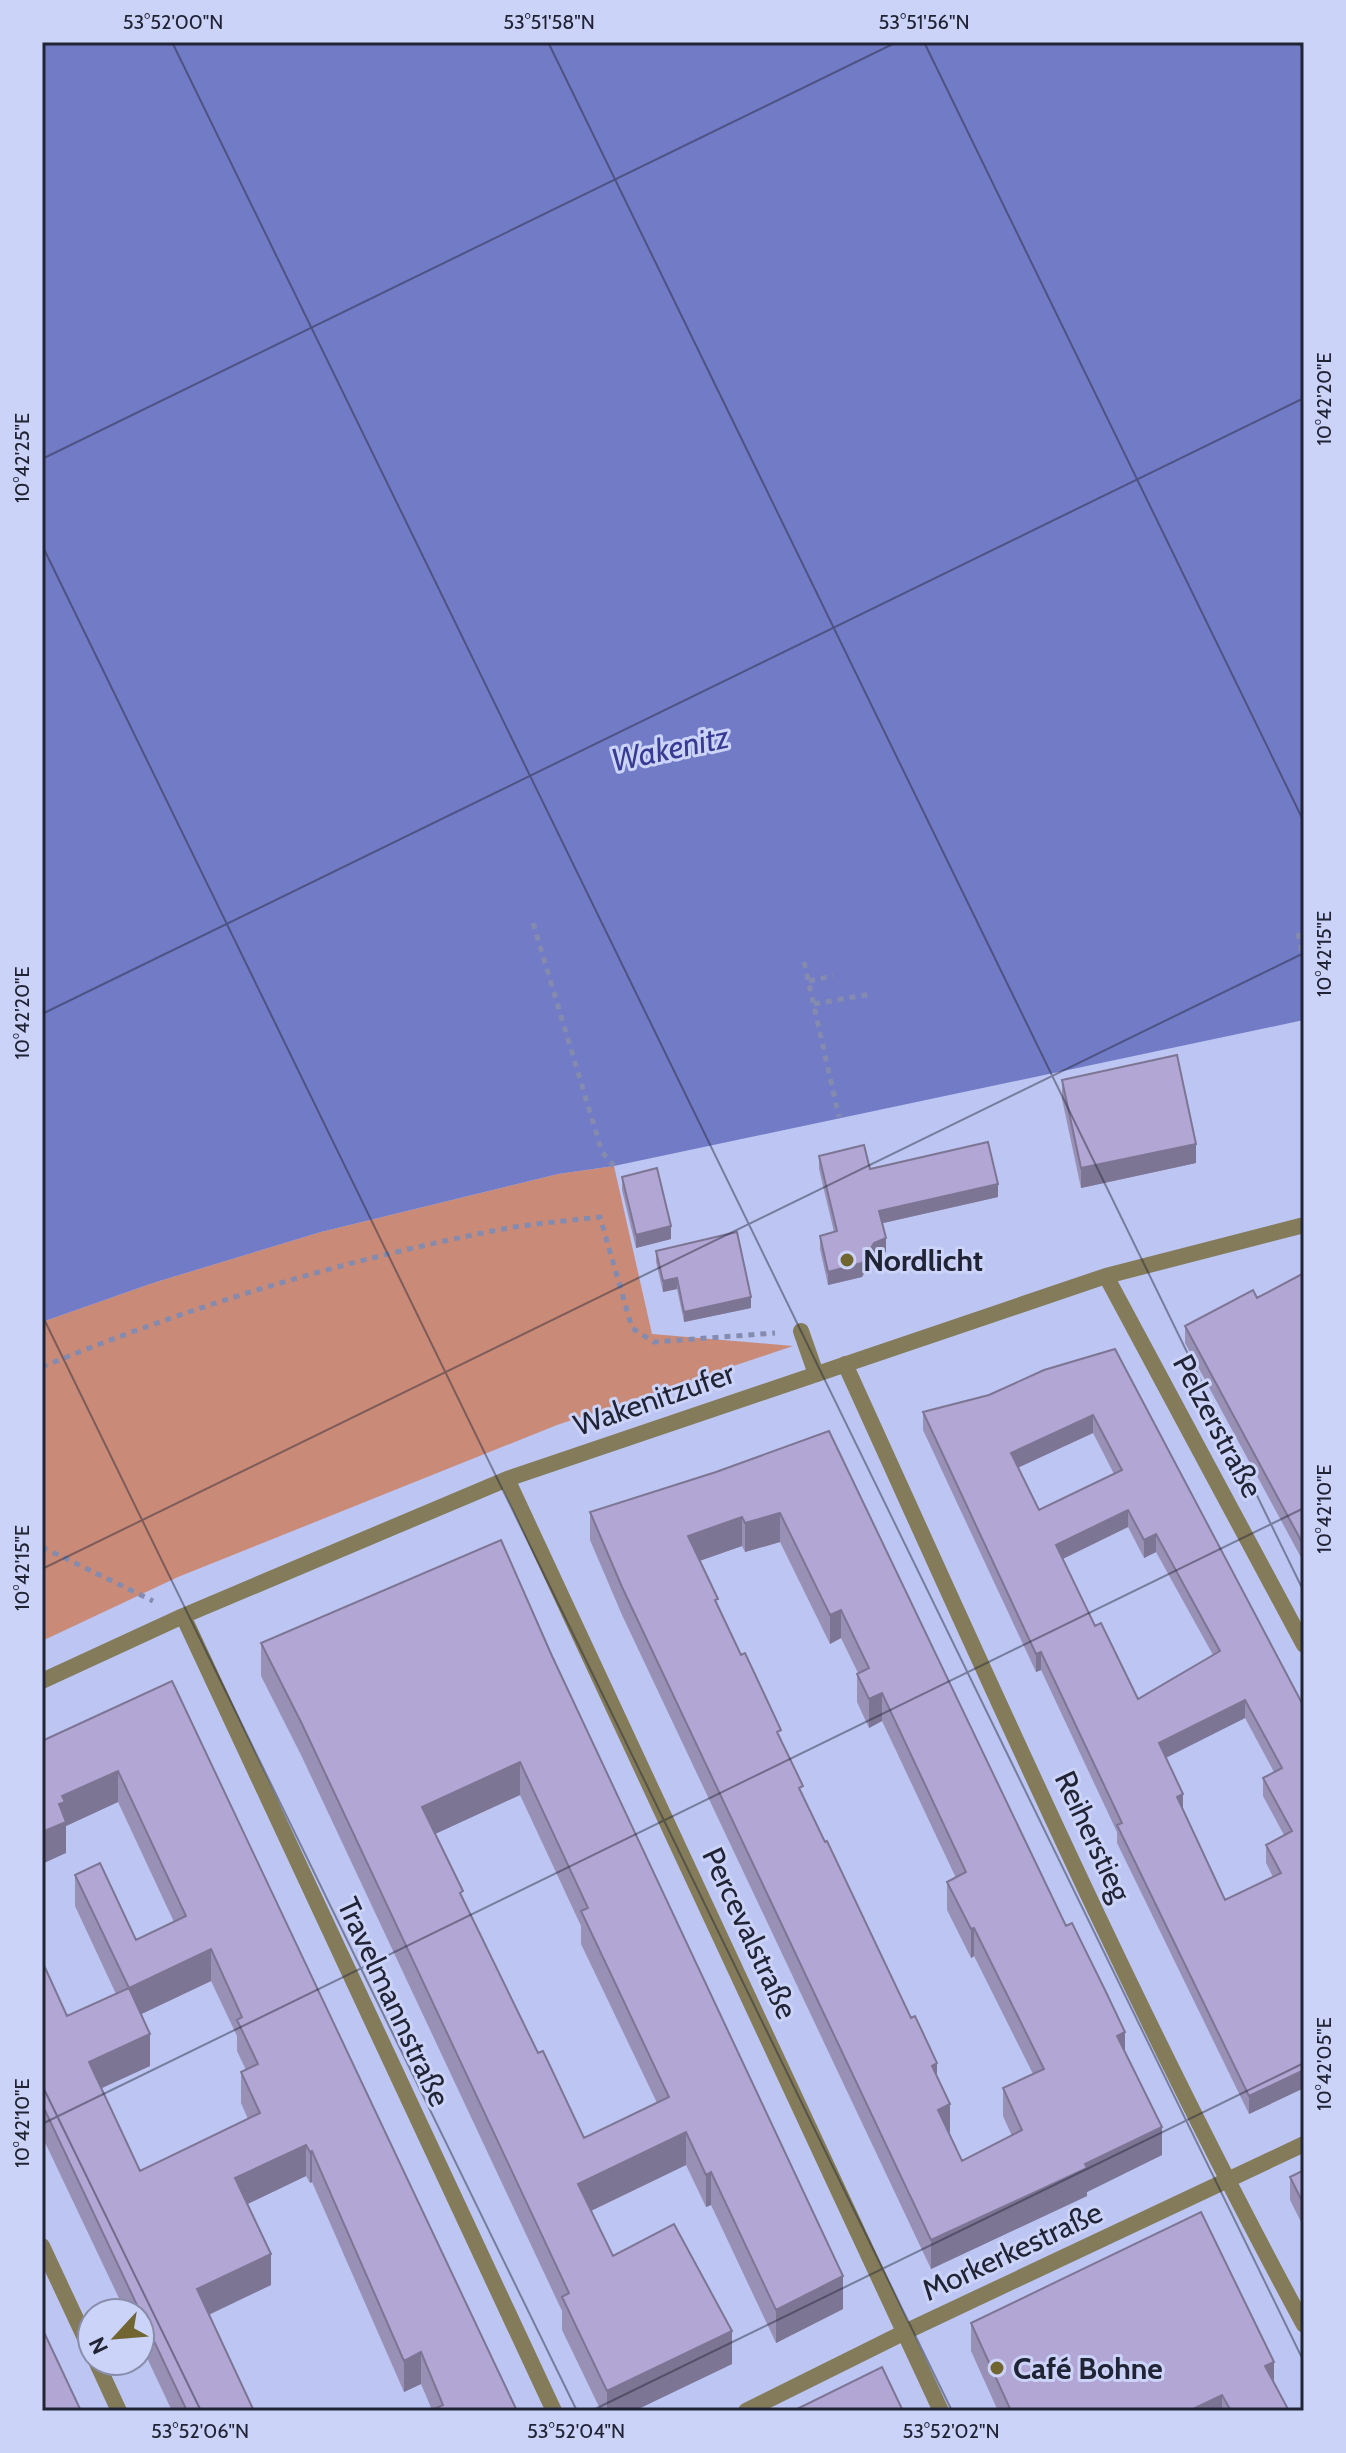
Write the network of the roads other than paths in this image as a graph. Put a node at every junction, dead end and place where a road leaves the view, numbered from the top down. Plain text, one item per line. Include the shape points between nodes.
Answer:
1 (1304, 1225) edge
2 (1106, 1276) junction
3 (801, 1331) road end
4 (845, 1364) junction
5 (816, 1374) junction
6 (507, 1479) junction
7 (183, 1616) junction
8 (1304, 1645) edge
9 (42, 1681) edge
10 (1304, 2144) edge
11 (1227, 2182) junction
12 (42, 2246) edge
13 (76, 2319) edge
14 (1304, 2325) edge
15 (905, 2332) junction
16 (103, 2377) edge
17 (119, 2411) edge
18 (554, 2411) edge
19 (746, 2411) edge
20 (941, 2411) edge

1 - 2 street, Wakenitzufer
2 - 4 street, Wakenitzufer
2 - 8 street, Pelzerstraße
3 - 5 street
4 - 5 street, Wakenitzufer
4 - 11 street, Reiherstieg via 1009,1725
5 - 6 street, Wakenitzufer
6 - 7 street, Wakenitzufer
6 - 15 street, Percevalstraße
7 - 9 street, Wakenitzufer
7 - 18 street, Travelmannstraße
10 - 11 street, Morkerkestraße
11 - 14 street, Reiherstieg
11 - 15 street, Morkerkestraße
12 - 13 street
15 - 19 street, Morkerkestraße
15 - 20 street, Percevalstraße
16 - 17 street

